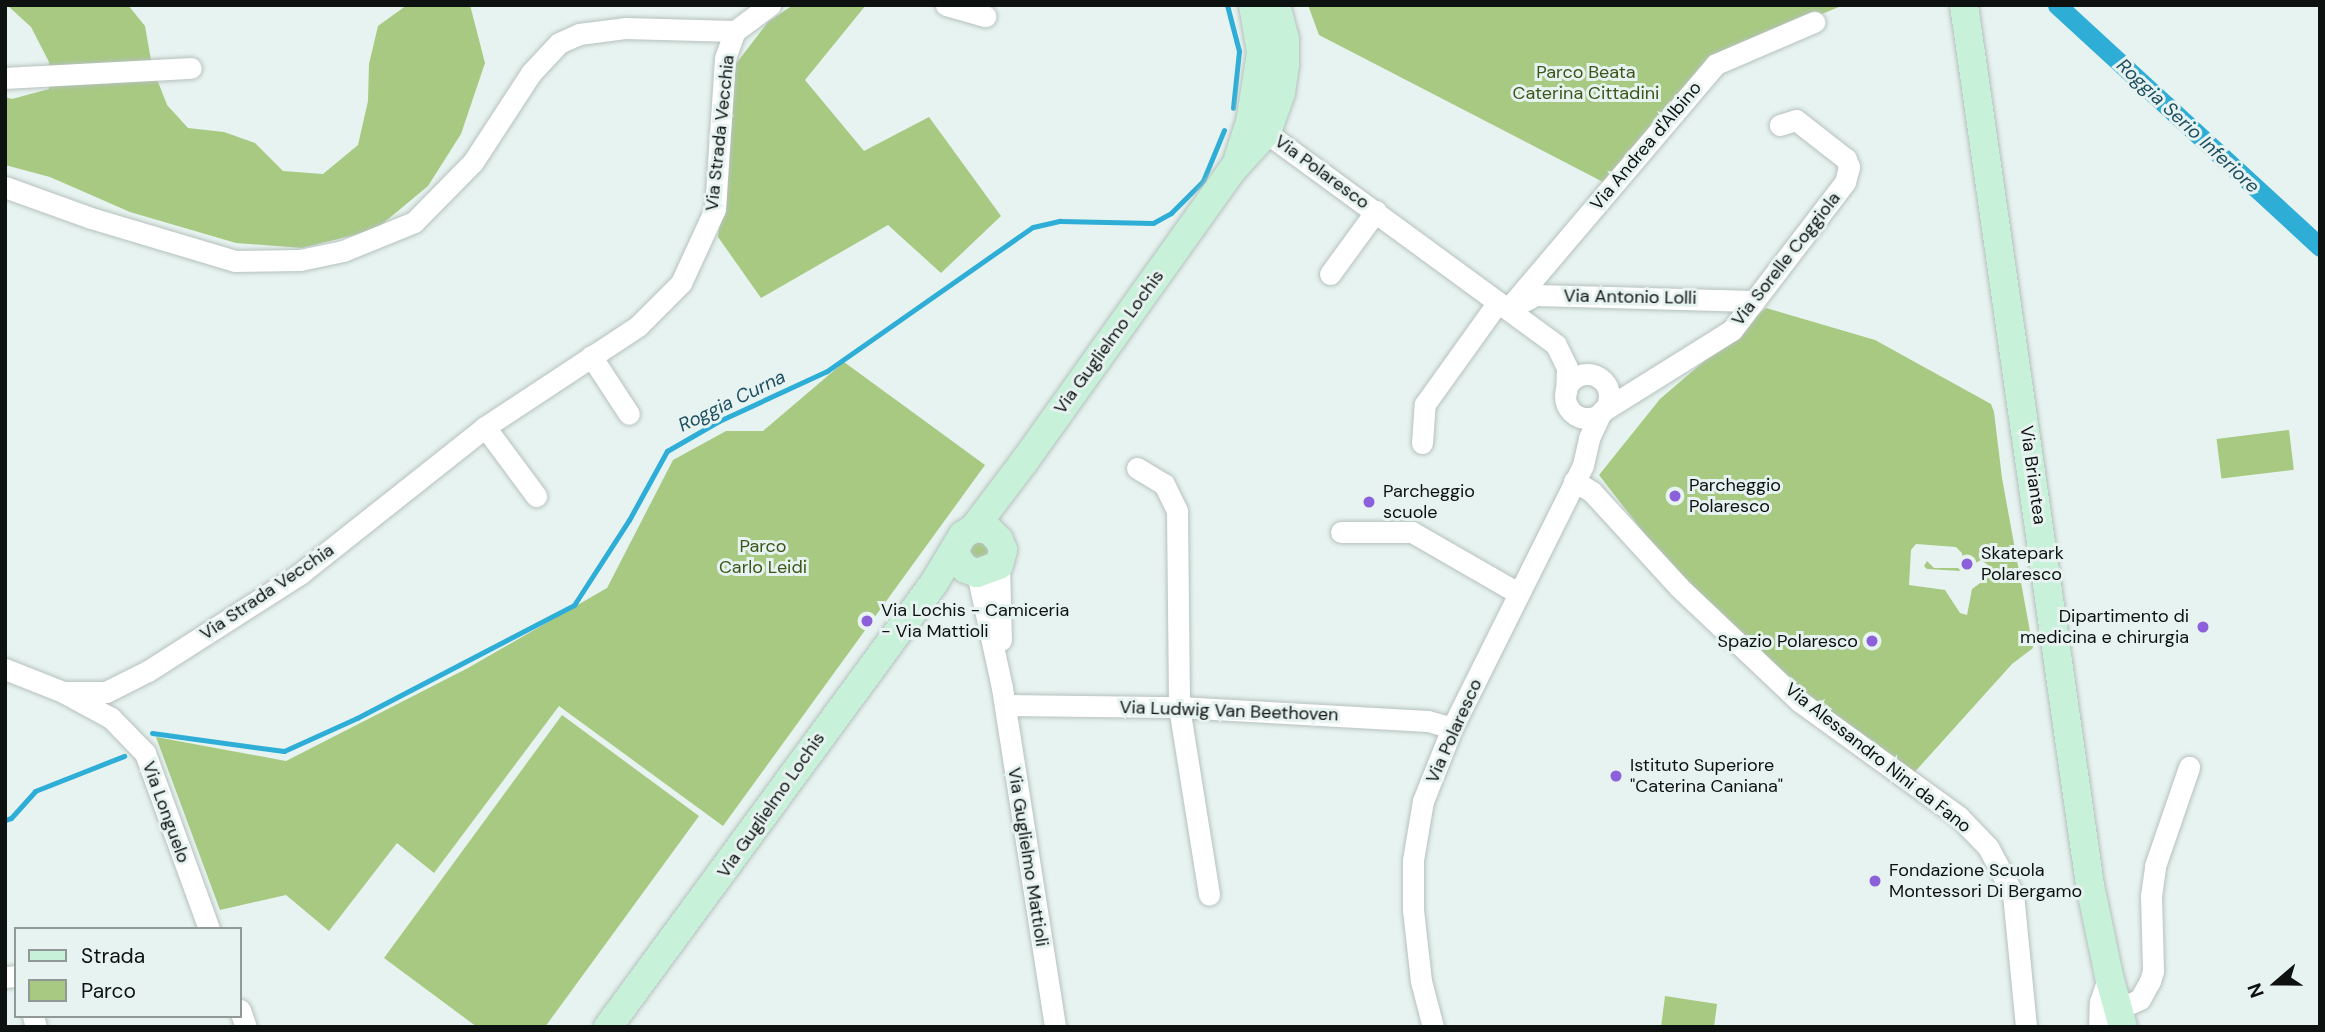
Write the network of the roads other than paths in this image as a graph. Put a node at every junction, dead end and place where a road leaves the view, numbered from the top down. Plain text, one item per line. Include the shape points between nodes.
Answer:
1 (770, 5) edge
2 (946, 5) edge
3 (1253, 5) edge
4 (1276, 5) edge
5 (1964, 5) edge
6 (985, 16) dead end
7 (1814, 22) dead end
8 (734, 31) junction
9 (191, 68) dead end
10 (5, 78) edge
11 (1780, 125) dead end
12 (1259, 128) junction
13 (5, 187) edge
14 (1376, 211) junction
15 (1331, 274) dead end
16 (1754, 301) junction
17 (1503, 306) junction
18 (1556, 345) junction
19 (592, 356) junction
20 (1601, 379) junction
21 (1639, 390) junction
22 (1567, 400) junction
23 (1602, 411) junction
24 (629, 414) dead end
25 (485, 427) junction
26 (1422, 443) dead end
27 (1585, 456) junction
28 (1024, 462) joint
29 (1137, 468) dead end
30 (1574, 481) junction
31 (536, 496) dead end
32 (1341, 533) dead end
33 (979, 554) junction
34 (1518, 593) junction
35 (5, 669) edge
36 (64, 692) junction
37 (1003, 696) junction
38 (1179, 707) junction
39 (1452, 728) junction
40 (2189, 767) dead end
41 (1209, 895) dead end
42 (208, 927) edge
43 (2113, 1021) edge
44 (608, 1027) edge
45 (1055, 1027) edge
46 (1433, 1027) edge
47 (2026, 1027) edge

1 - 8 street, Via Strada Vecchia
2 - 6 street
3 - 12 street via 1261,52
4 - 12 street via 1285,38 1285,65 1281,93
5 - 43 street, Via Briantea
7 - 17 street, Via Andrea d'Albino via 1716,64
8 - 13 street via 625,28 579,34 559,43 531,73 473,162 414,222 343,251 300,260 234,261
8 - 19 street, Via Strada Vecchia via 725,58 715,209 696,253 681,283 638,326
9 - 10 street
11 - 16 street, Via Sorelle Coggiola via 1796,120 1846,159 1849,174
12 - 14 street, Via Polaresco
12 - 28 street, Via Guglielmo Lochis
14 - 15 street, Via Polaresco
14 - 17 street, Via Polaresco
16 - 17 street, Via Antonio Lolli via 1536,295
16 - 21 street, Via Sorelle Coggiola via 1732,330
17 - 18 street, Via Polaresco
17 - 26 street via 1425,404
18 - 20 street
18 - 22 street via 1567,368
19 - 24 street
19 - 25 street, Via Strada Vecchia
20 - 21 street via 1618,389
20 - 22 street via 1588,374 1577,377
20 - 23 street, Via Polaresco via 1609,393
21 - 23 street, Via Sorelle Coggiola
22 - 23 street via 1587,418
22 - 27 street via 1583,431
23 - 27 street, Via Polaresco
25 - 31 street
25 - 36 street, Via Strada Vecchia via 302,573 148,671 106,692
27 - 30 street, Via Polaresco
28 - 33 street, Via Guglielmo Mattioli
29 - 38 street via 1164,484 1177,511
30 - 34 street, Via Polaresco
30 - 47 street, Via Alessandro Nini da Fano via 1592,492 1679,587 1799,701 1959,817 1988,847 2013,894
32 - 34 street via 1412,532
33 - 37 street, Via Guglielmo Mattioli
33 - 44 street, Via Guglielmo Lochis via 934,583
34 - 39 street, Via Polaresco
35 - 36 street
36 - 42 street, Via Longuelo via 111,718 145,753
37 - 38 street, Via Ludwig Van Beethoven
37 - 45 street, Via Guglielmo Mattioli
38 - 39 street, Via Ludwig Van Beethoven via 1428,721
38 - 41 street
39 - 46 street, Via Polaresco via 1423,801 1413,860 1421,981
40 - 43 street via 2155,866 2153,971 2140,999

